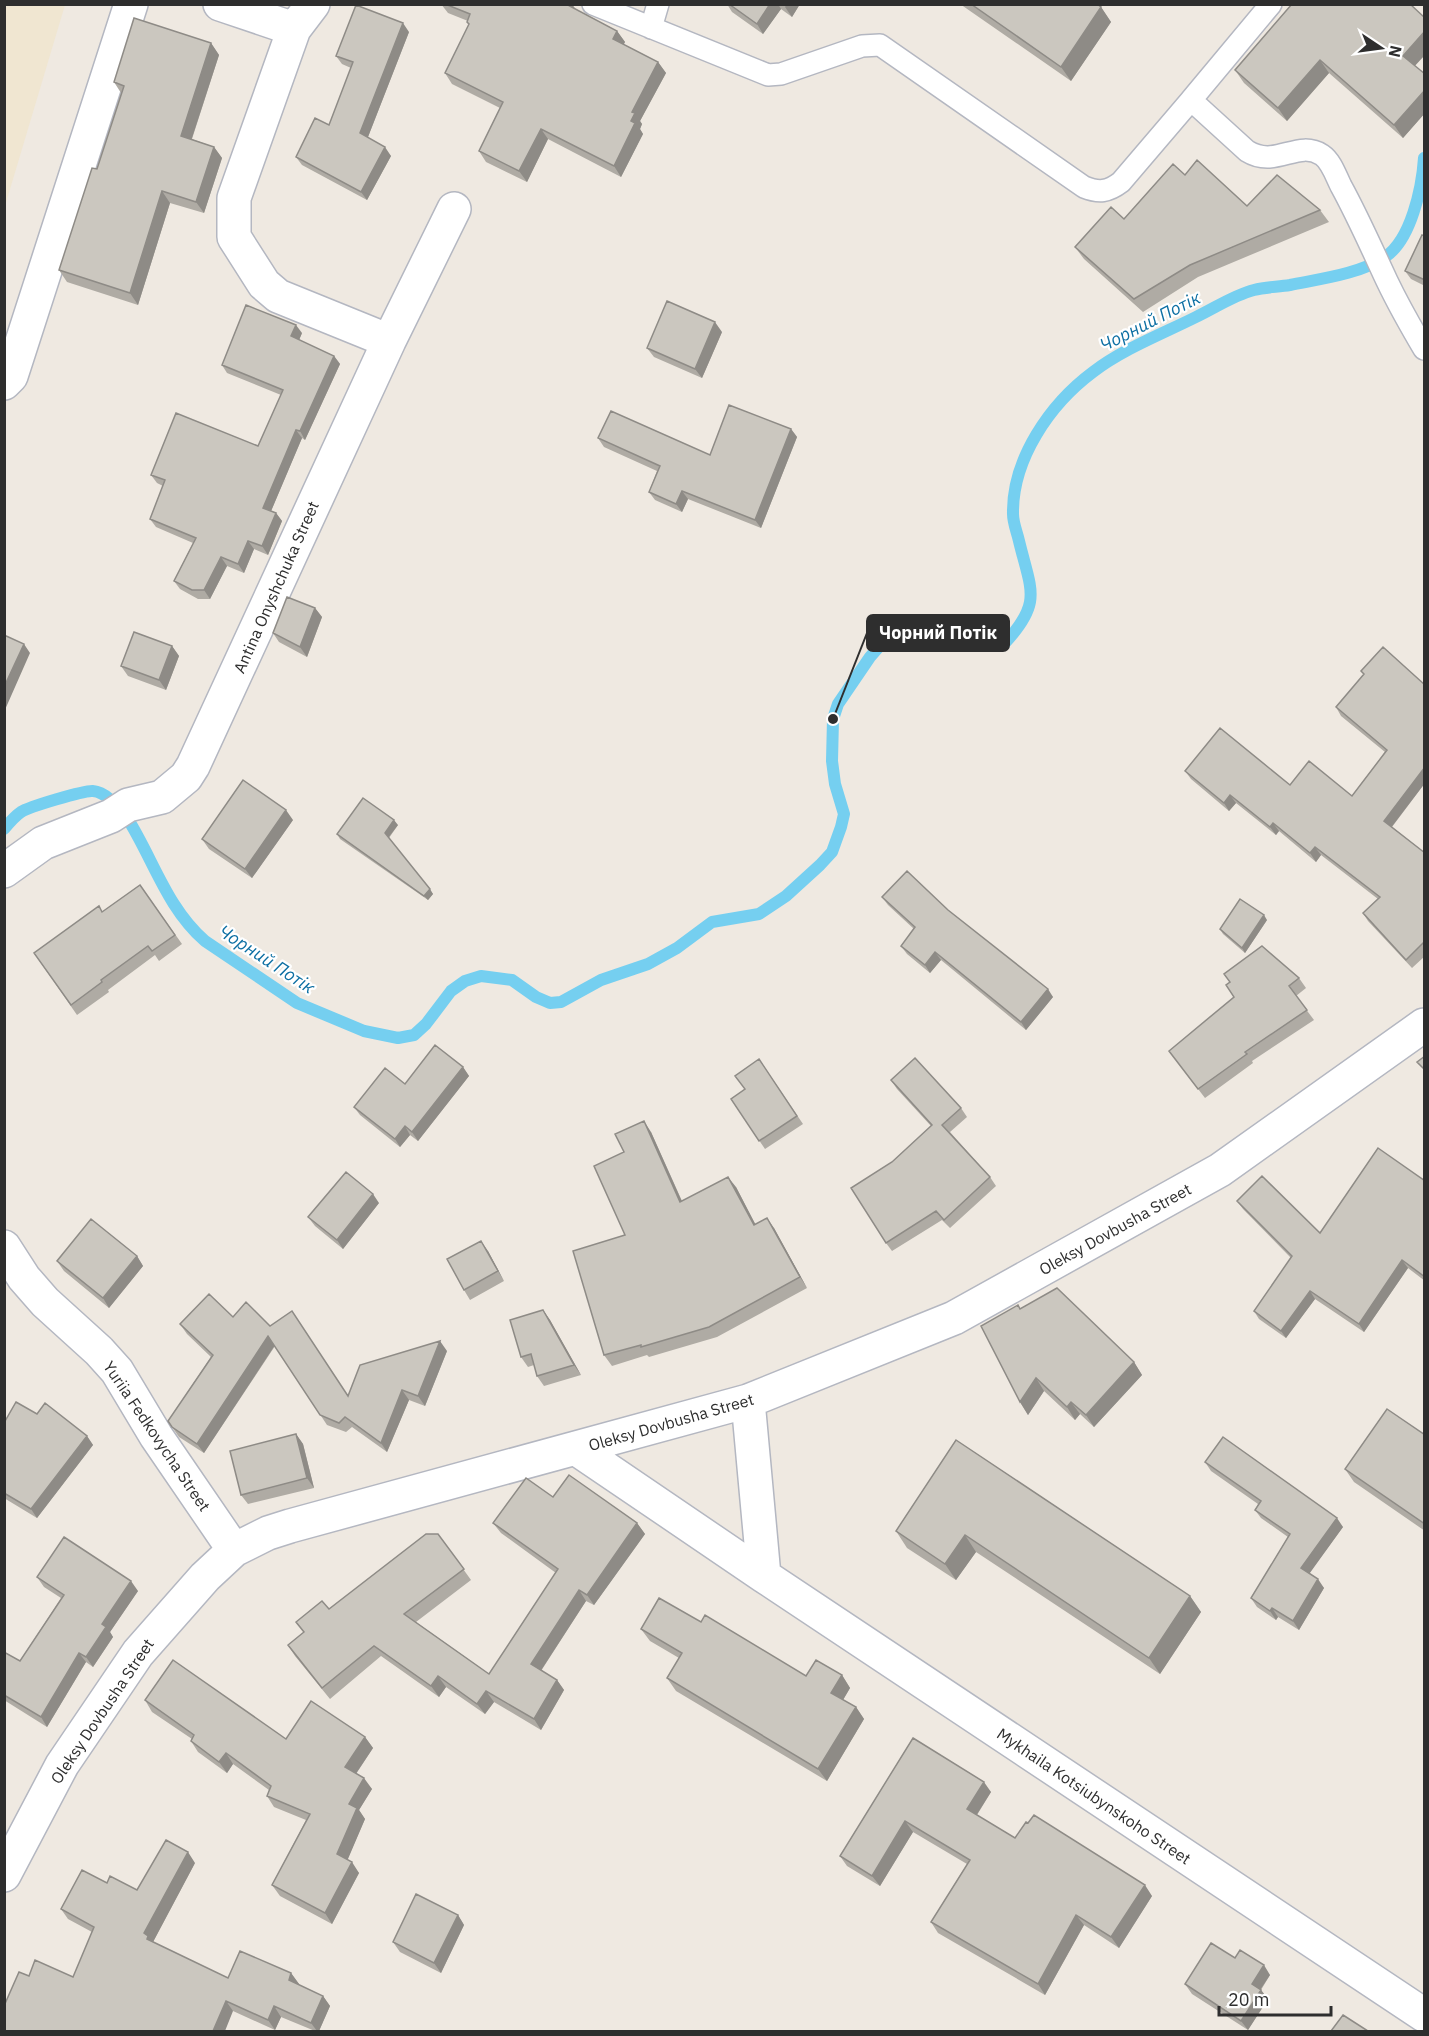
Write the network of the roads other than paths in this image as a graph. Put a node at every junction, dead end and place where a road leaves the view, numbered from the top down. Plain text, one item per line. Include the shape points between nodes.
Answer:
1 (132, 4) edge
2 (220, 4) edge
3 (593, 4) edge
4 (658, 4) edge
5 (1271, 4) edge
6 (304, 17) edge
7 (651, 28) junction
8 (1191, 100) junction
9 (454, 209) dead end
10 (389, 341) junction
11 (1425, 349) edge
12 (4, 383) edge
13 (4, 871) edge
14 (1425, 1025) edge
15 (4, 1247) edge
16 (748, 1401) junction
17 (577, 1449) junction
18 (234, 1550) junction
19 (764, 1576) junction
20 (4, 1875) edge
21 (1425, 2015) edge

1 - 12 street via 11,376
2 - 6 street
3 - 7 lane
4 - 7 lane
5 - 8 lane
6 - 10 street via 234,198 234,237 264,284 278,296
7 - 8 lane via 768,75 862,46 880,45 1096,192 1110,190 1121,182
8 - 11 lane via 1255,156 1312,150 1324,157
9 - 10 street, Antina Onyshchuka Street
10 - 13 street, Antina Onyshchuka Street via 186,777 162,797 43,843
14 - 16 street, Oleksy Dovbusha Street via 1220,1170 1171,1198 954,1318
15 - 18 street, Yuriia Fedkovycha Street via 45,1302 117,1371
16 - 17 street, Oleksy Dovbusha Street
16 - 19 street
17 - 18 street, Oleksy Dovbusha Street via 290,1526
17 - 19 street, Mykhaila Kotsiubynskoho Street
18 - 20 street, Oleksy Dovbusha Street via 138,1653 62,1766
19 - 21 street, Mykhaila Kotsiubynskoho Street

